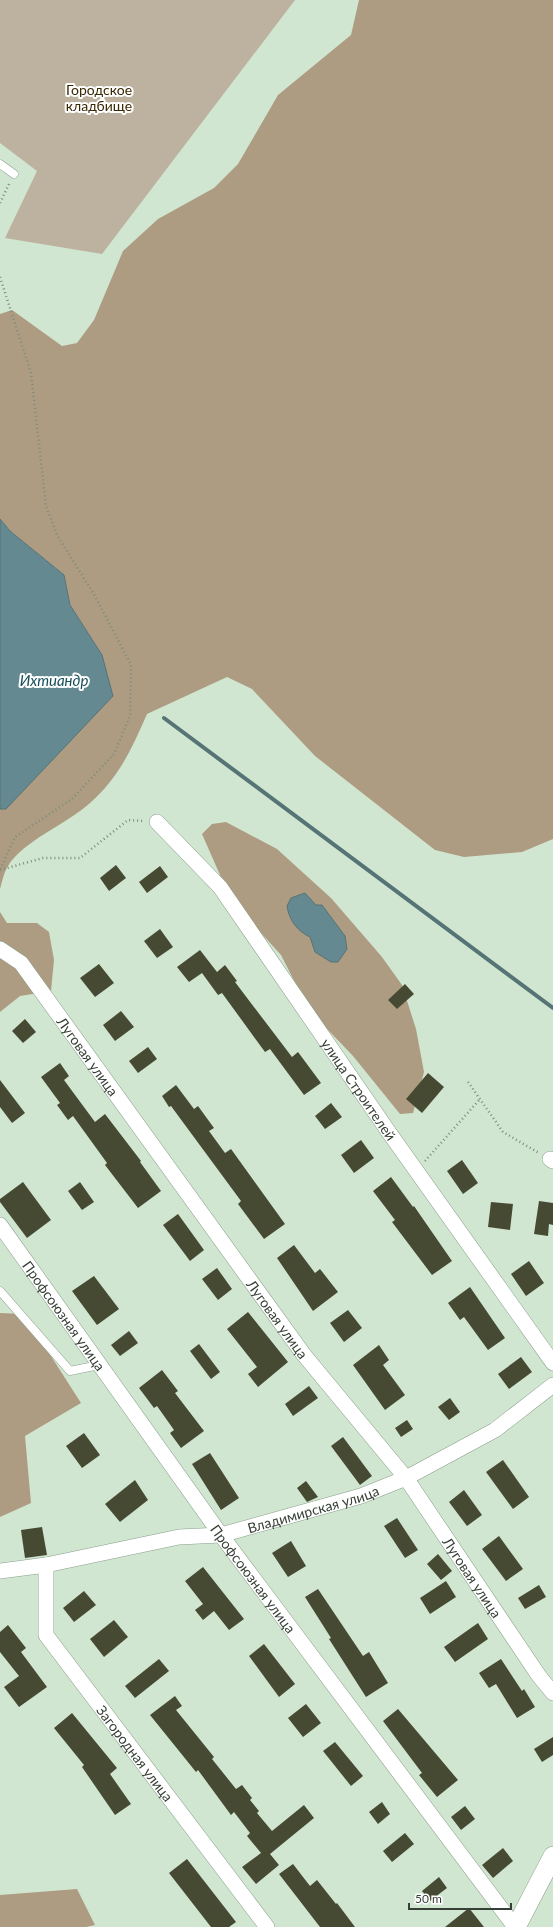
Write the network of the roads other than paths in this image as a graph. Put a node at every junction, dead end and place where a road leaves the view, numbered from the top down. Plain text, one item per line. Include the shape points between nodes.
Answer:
1 (0, 164) edge
2 (14, 174) road end
3 (157, 822) road end
4 (0, 949) edge
5 (0, 1225) edge
6 (0, 1291) edge
7 (553, 1363) edge
8 (99, 1365) junction
9 (553, 1385) edge
10 (406, 1478) junction
11 (221, 1535) junction
12 (46, 1565) junction
13 (0, 1571) edge
14 (553, 1692) edge
15 (553, 1856) edge
16 (267, 1927) edge
17 (515, 1927) edge

1 - 2 lane
3 - 7 street, улица Строителей via 220,887 416,1171
4 - 10 street, Луговая улица via 21,963 304,1355
5 - 8 street, Профсоюзная улица
6 - 8 lane via 70,1370
8 - 11 street, Профсоюзная улица
9 - 10 street, Владимирская улица via 496,1430
10 - 11 street, Владимирская улица via 361,1496
10 - 14 street, Луговая улица via 534,1670
11 - 12 street, Владимирская улица via 179,1537
11 - 17 street, Профсоюзная улица
12 - 13 street, Владимирская улица
12 - 16 street, Загородная улица via 46,1635
15 - 17 street

